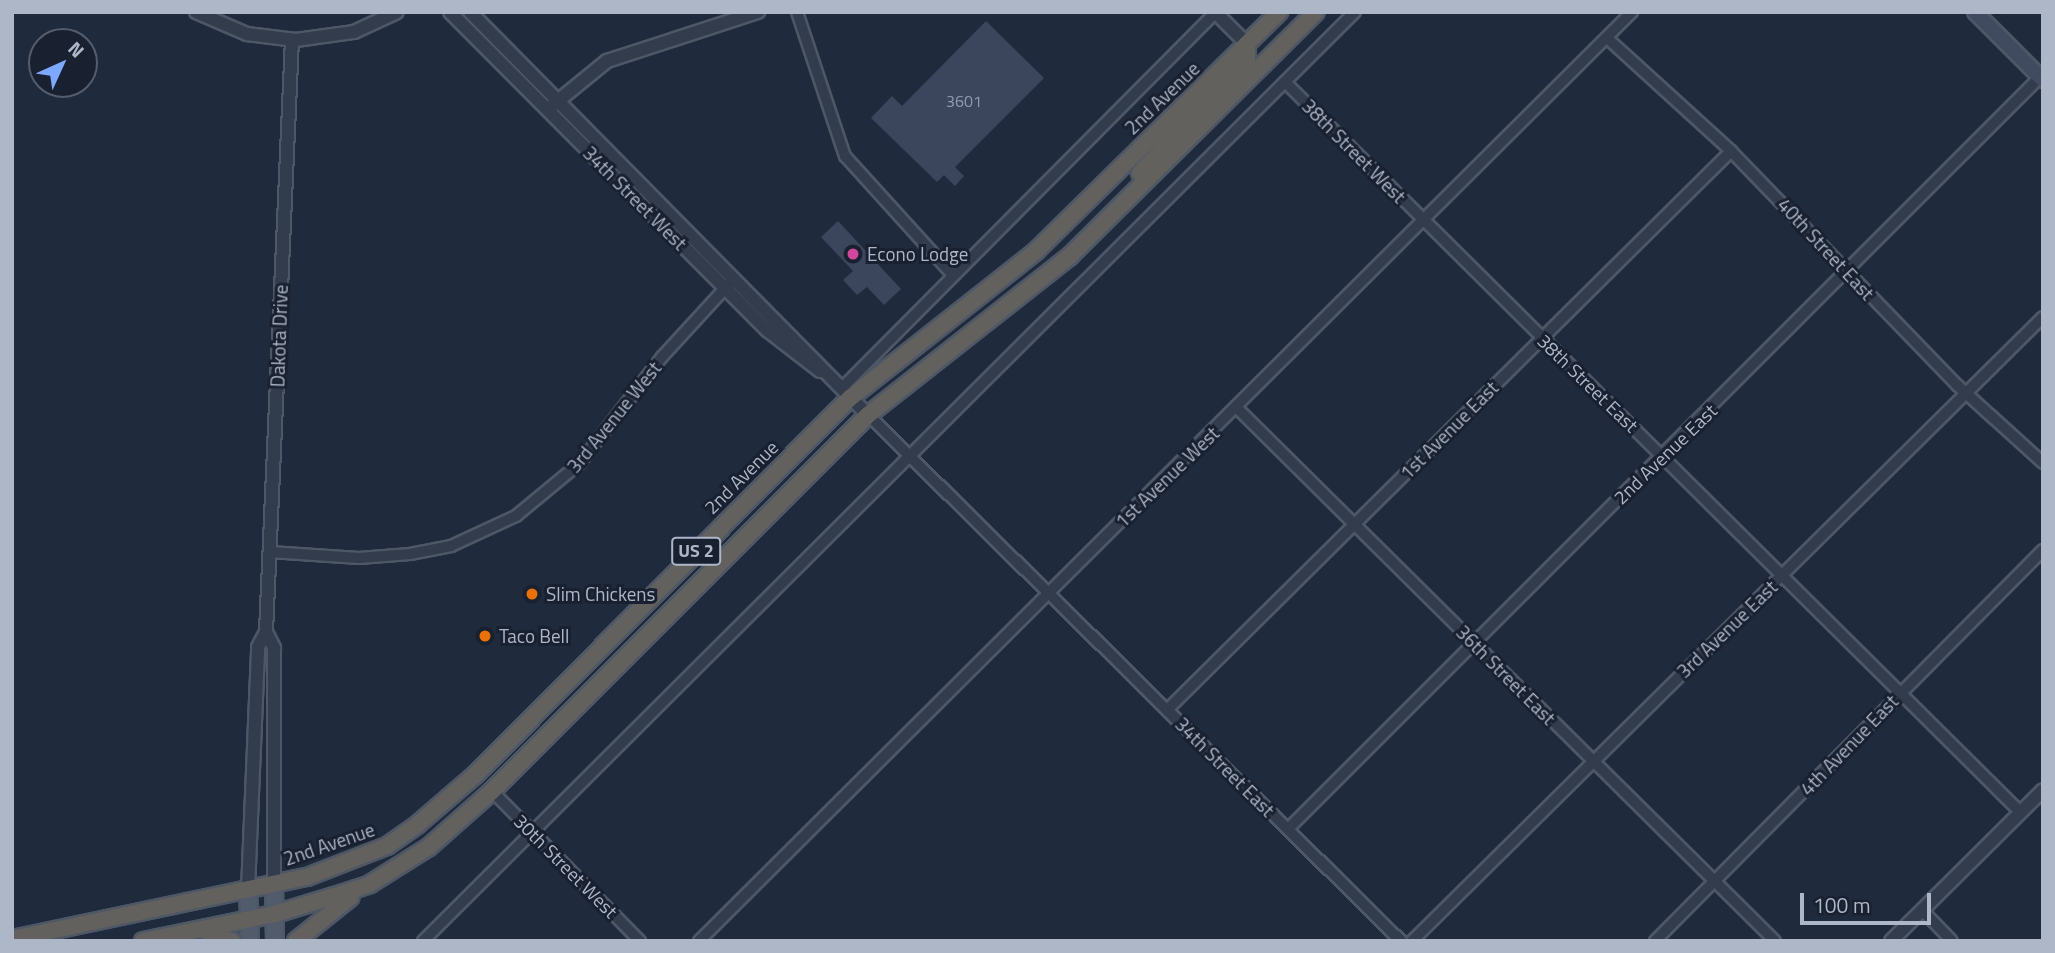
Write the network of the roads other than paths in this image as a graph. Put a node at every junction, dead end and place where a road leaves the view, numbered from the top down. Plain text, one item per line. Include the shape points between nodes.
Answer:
1 (197, 12) edge
2 (397, 12) edge
3 (450, 12) edge
4 (470, 12) edge
5 (758, 12) edge
6 (797, 12) edge
7 (1215, 12) edge
8 (1279, 12) edge
9 (1315, 12) edge
10 (1355, 12) edge
11 (1632, 12) edge
12 (1975, 12) edge
13 (1607, 38) junction
14 (292, 40) junction
15 (1247, 44) junction
16 (2041, 78) edge
17 (1285, 82) junction
18 (558, 100) junction
19 (547, 110) junction
20 (1731, 151) junction
21 (1423, 220) junction
22 (1848, 270) junction
23 (953, 275) junction
24 (735, 277) junction
25 (1035, 284) junction
26 (725, 288) junction
27 (2043, 317) edge
28 (1541, 338) junction
29 (827, 374) junction
30 (1965, 391) junction
31 (846, 393) junction
32 (1237, 408) junction
33 (867, 415) junction
34 (1662, 455) junction
35 (908, 456) junction
36 (2043, 463) edge
37 (1355, 525) junction
38 (2043, 550) edge
39 (270, 551) junction
40 (1783, 574) junction
41 (1047, 595) junction
42 (267, 632) junction
43 (1475, 644) junction
44 (1901, 692) junction
45 (1167, 710) junction
46 (1594, 762) junction
47 (2043, 790) edge
48 (492, 791) junction
49 (2020, 812) junction
50 (1288, 829) junction
51 (533, 831) junction
52 (1714, 880) junction
53 (274, 884) junction
54 (370, 884) junction
55 (248, 891) junction
56 (1922, 910) junction
57 (275, 914) junction
58 (250, 919) junction
59 (177, 934) junction
60 (12, 939) edge
61 (143, 941) edge
62 (232, 941) edge
63 (250, 941) edge
64 (275, 941) edge
65 (296, 941) edge
66 (424, 941) edge
67 (640, 941) edge
68 (699, 941) edge
69 (1401, 941) edge
70 (1412, 941) edge
71 (1654, 941) edge
72 (1775, 941) edge
73 (1891, 941) edge
74 (1952, 941) edge

1 - 14 street via 247,34
2 - 14 street via 340,36
3 - 19 street, 34th Street West
4 - 18 street, 34th Street West
5 - 18 street via 607,61
6 - 23 street via 845,156
7 - 15 street
7 - 23 street
8 - 15 highway, 2nd Avenue / US 2
9 - 25 highway, US 2 via 1080,247
10 - 17 street
11 - 13 street, 1st Avenue West
12 - 16 main road
13 - 20 street, 40th Street East
13 - 21 street, 1st Avenue West
14 - 39 street, Dakota Drive
15 - 25 highway via 1247,61
15 - 31 highway, 2nd Avenue / US 2 via 1036,251
16 - 22 street, 2nd Avenue East
17 - 21 street, 38th Street West
17 - 35 street
18 - 19 street
18 - 24 street, 34th Street West
19 - 26 street, 34th Street West
20 - 22 street, 40th Street East
20 - 28 street, 1st Avenue East
21 - 28 street, 38th Street East
21 - 32 street, 1st Avenue West
22 - 30 street, 40th Street East
22 - 34 street, 2nd Avenue East
23 - 31 street
24 - 26 street, 3rd Avenue West
24 - 29 street, 34th Street West
25 - 33 highway, US 2
26 - 29 street, 34th Street West via 783,345
26 - 39 street, 3rd Avenue West via 662,357 580,463 516,516 451,546 410,554 359,558
27 - 30 street, 3rd Avenue East
28 - 34 street, 38th Street East
28 - 37 street, 1st Avenue East
29 - 31 street, 34th Street West
30 - 36 street, 40th Street East
30 - 40 street, 3rd Avenue East
31 - 33 street, 34th Street West
31 - 53 highway, 2nd Avenue / US 2 via 475,775 418,824 355,861
32 - 37 street, 36th Street East
32 - 41 street, 1st Avenue West
33 - 35 street, 34th Street West
33 - 48 highway, US 2
34 - 40 street, 38th Street East
34 - 43 street, 2nd Avenue East
35 - 41 street, 34th Street West
35 - 51 street
37 - 43 street, 36th Street East
37 - 45 street, 1st Avenue East
38 - 44 street, 4th Avenue East
39 - 42 street, Dakota Drive
40 - 44 street, 38th Street East
40 - 46 street, 3rd Avenue East
41 - 45 street, 34th Street East
41 - 68 street, 1st Avenue West
42 - 53 street, Dakota Drive via 274,648
42 - 55 street, Dakota Drive via 257,660
43 - 46 street, 36th Street East
43 - 50 street, 2nd Avenue East
44 - 49 street, 38th Street East
44 - 52 street, 4th Avenue East
45 - 50 street, 34th Street East
46 - 52 street, 36th Street East
46 - 70 street, 3rd Avenue East
47 - 49 street
48 - 51 street, 30th Street West
48 - 54 highway, US 2 via 429,847
49 - 56 street
50 - 69 street, 34th Street East
51 - 66 street
51 - 67 street, 30th Street West
52 - 71 street, 4th Avenue East
52 - 72 street, 36th Street East
53 - 55 highway, 2nd Avenue / US 2
53 - 57 main road
54 - 57 highway, US 2
54 - 65 highway
55 - 58 main road
55 - 60 highway, 2nd Avenue / US 2
56 - 73 street
56 - 74 street
57 - 58 highway, US 2
57 - 64 main road
58 - 59 highway, US 2
58 - 63 main road
59 - 61 highway, US 2
59 - 62 highway via 222,933

